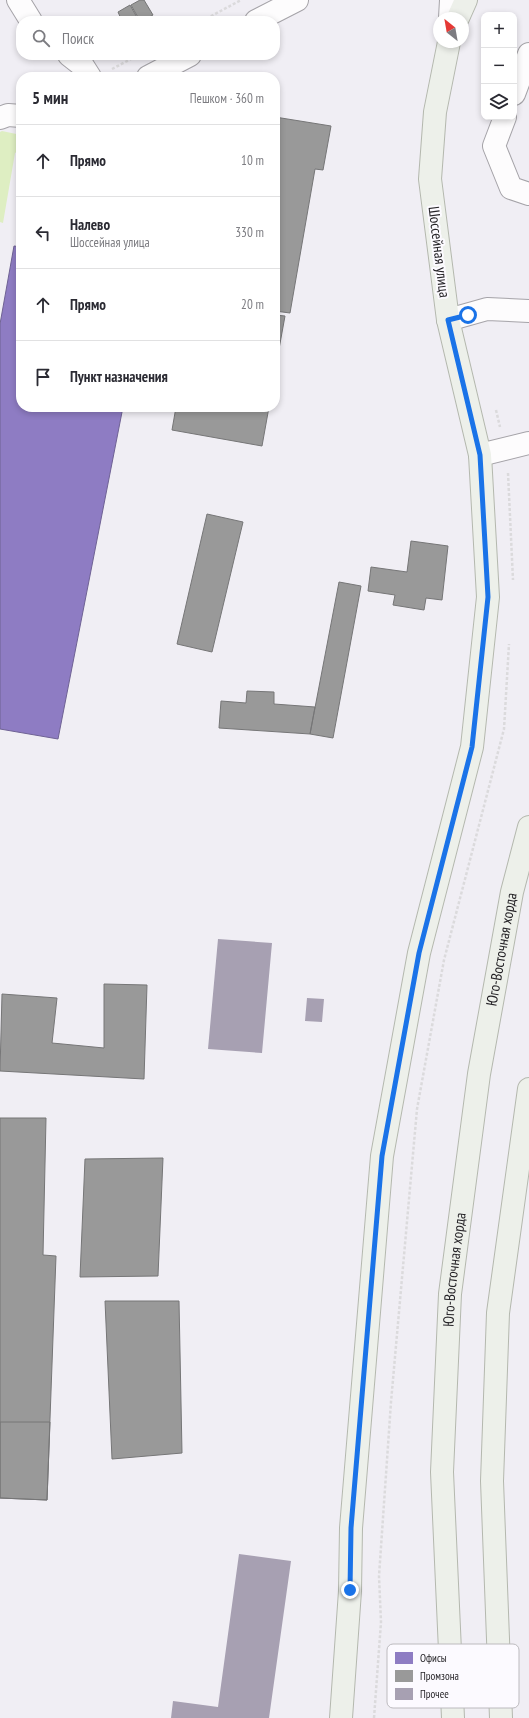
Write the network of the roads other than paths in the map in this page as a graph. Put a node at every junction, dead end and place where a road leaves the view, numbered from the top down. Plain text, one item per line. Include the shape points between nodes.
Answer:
1 (18, 0) edge
2 (297, 0) edge
3 (451, 0) edge
4 (466, 0) edge
5 (450, 12) edge
6 (461, 12) edge
7 (27, 16) edge
8 (266, 16) edge
9 (448, 48) edge
10 (529, 54) edge
11 (76, 60) edge
12 (180, 60) edge
13 (87, 72) edge
14 (158, 72) edge
15 (517, 86) edge
16 (16, 116) edge
17 (0, 118) edge
18 (504, 120) edge
19 (529, 194) edge
20 (529, 311) edge
21 (448, 320) junction
22 (529, 442) edge
23 (480, 455) junction
24 (529, 827) edge
25 (529, 1089) edge
26 (450, 1644) edge
27 (498, 1644) edge
28 (453, 1708) edge
29 (501, 1708) edge
30 (341, 1718) edge
31 (453, 1718) edge
32 (501, 1718) edge

1 - 7 street
2 - 8 street
3 - 5 street
4 - 6 main road
9 - 21 main road, Шоссейная улица via 435,112 430,180
10 - 15 street
11 - 13 street
12 - 14 street
16 - 17 street
18 - 19 street via 494,146 511,188
20 - 21 street via 487,309
21 - 23 main road, Шоссейная улица
22 - 23 street
23 - 30 main road, Шоссейная улица via 488,597 472,747 419,953 382,1156 351,1528 350,1590
24 - 26 main road, Юго-Восточная хорда via 512,892 479,1074 450,1294 442,1472
25 - 27 main road via 498,1313 492,1481
28 - 31 main road, Юго-Восточная хорда
29 - 32 main road

